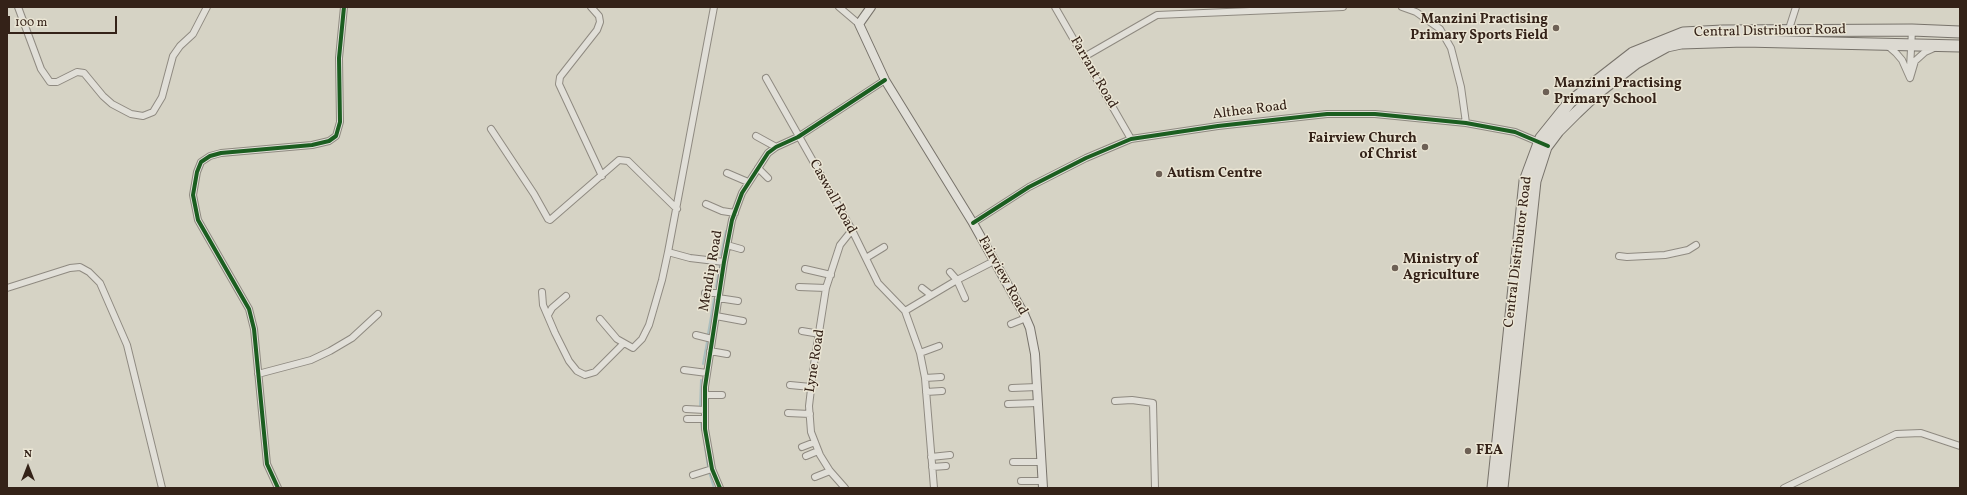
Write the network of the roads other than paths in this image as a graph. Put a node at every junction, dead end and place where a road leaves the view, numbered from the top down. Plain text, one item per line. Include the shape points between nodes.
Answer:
1 (18, 7) edge
2 (207, 7) edge
3 (344, 7) edge
4 (591, 7) edge
5 (714, 7) edge
6 (840, 7) edge
7 (871, 7) edge
8 (1055, 7) edge
9 (1156, 7) edge
10 (1343, 7) edge
11 (1402, 7) edge
12 (1796, 7) edge
13 (1157, 15) junction
14 (859, 24) junction
15 (1912, 30) junction
16 (1960, 32) edge
17 (1787, 37) junction
18 (1884, 44) junction
19 (1910, 45) junction
20 (1960, 47) edge
21 (1084, 57) junction
22 (766, 78) dead end
23 (1910, 78) junction
24 (885, 80) junction
25 (1466, 123) junction
26 (491, 129) dead end
27 (756, 136) dead end
28 (798, 137) junction
29 (1131, 140) junction
30 (1543, 144) junction
31 (776, 147) junction
32 (758, 168) junction
33 (727, 173) dead end
34 (602, 176) junction
35 (768, 178) dead end
36 (748, 182) junction
37 (706, 204) dead end
38 (677, 209) junction
39 (735, 213) junction
40 (972, 223) junction
41 (852, 230) junction
42 (728, 245) junction
43 (1696, 245) dead end
44 (884, 247) dead end
45 (741, 249) dead end
46 (668, 252) junction
47 (1619, 256) dead end
48 (866, 258) junction
49 (994, 261) junction
50 (724, 262) junction
51 (805, 269) dead end
52 (950, 272) dead end
53 (831, 275) junction
54 (957, 280) junction
55 (799, 287) dead end
56 (7, 288) edge
57 (826, 288) junction
58 (922, 288) dead end
59 (542, 292) dead end
60 (705, 293) dead end
61 (931, 295) junction
62 (566, 296) dead end
63 (719, 296) junction
64 (965, 298) dead end
65 (738, 301) dead end
66 (905, 311) junction
67 (378, 314) dead end
68 (548, 315) junction
69 (716, 316) junction
70 (1026, 318) junction
71 (600, 319) dead end
72 (743, 321) dead end
73 (1012, 324) dead end
74 (802, 331) dead end
75 (820, 334) junction
76 (696, 335) dead end
77 (712, 339) junction
78 (623, 344) junction
79 (939, 346) dead end
80 (710, 351) junction
81 (920, 353) junction
82 (727, 354) dead end
83 (684, 370) dead end
84 (707, 373) junction
85 (258, 374) junction
86 (941, 377) dead end
87 (925, 378) junction
88 (790, 385) dead end
89 (811, 387) junction
90 (1037, 387) junction
91 (1012, 388) dead end
92 (942, 391) dead end
93 (926, 392) junction
94 (705, 395) junction
95 (722, 395) dead end
96 (1115, 401) dead end
97 (1038, 403) junction
98 (1008, 404) dead end
99 (686, 409) dead end
100 (705, 410) junction
101 (788, 413) dead end
102 (810, 414) junction
103 (687, 419) dead end
104 (705, 419) junction
105 (815, 442) junction
106 (1960, 446) edge
107 (802, 447) dead end
108 (818, 451) junction
109 (950, 455) dead end
110 (806, 456) dead end
111 (931, 458) junction
112 (1013, 462) dead end
113 (1042, 462) junction
114 (946, 466) dead end
115 (932, 467) junction
116 (712, 469) junction
117 (830, 471) junction
118 (693, 475) dead end
119 (815, 477) dead end
120 (1021, 481) dead end
121 (1043, 484) edge
122 (162, 488) edge
123 (278, 488) edge
124 (720, 488) edge
125 (844, 488) edge
126 (934, 488) edge
127 (1155, 488) edge
128 (1493, 488) edge
129 (1502, 488) edge
130 (1784, 488) edge

1 - 2 street via 41,69 50,82 57,82 78,72 84,73 112,104 131,114 143,116 153,112 162,97 173,56 193,34
3 - 85 street via 339,58 340,122 336,136 329,141 312,145 221,153 201,162 197,172 193,195 198,220 249,309 254,329
4 - 34 street via 599,16 597,30 560,77 559,84
5 - 38 street
6 - 14 street, Fairview Road
7 - 14 main road
8 - 21 street, Farrant Road
9 - 13 street
10 - 13 street
11 - 25 street via 1416,12 1440,29 1451,48 1461,87
12 - 17 street
13 - 21 street
14 - 24 main road, Fairview Road
15 - 16 highway, Central Distributor Road
15 - 17 highway, Central Distributor Road
15 - 19 street
17 - 18 highway, Central Distributor Road
17 - 30 highway, Central Distributor Road via 1667,46 1636,63 1601,90
18 - 19 highway, Central Distributor Road
18 - 23 street via 1896,53 1907,68
19 - 20 highway, Central Distributor Road
19 - 23 street
20 - 23 street via 1933,48 1925,52 1915,61
21 - 29 street, Farrant Road
22 - 28 street, Caswall Road
24 - 28 street, Mendip Road
24 - 40 main road, Fairview Road
25 - 29 street, Althea Road via 1375,114 1328,114 1218,126
25 - 30 street, Althea Road via 1515,132
26 - 34 street via 550,220
27 - 31 street
28 - 31 street, Mendip Road
28 - 41 street, Caswall Road
29 - 40 street, Althea Road via 1086,158 1029,187
30 - 128 highway, Central Distributor Road via 1525,180
30 - 129 highway, Central Distributor Road via 1535,181
31 - 32 street, Mendip Road
32 - 35 street
32 - 36 street, Mendip Road
33 - 36 street
34 - 38 street via 619,160 628,161
36 - 39 street, Mendip Road
37 - 39 street
38 - 46 street
39 - 42 street, Mendip Road
40 - 49 main road, Fairview Road
41 - 48 street, Caswall Road
41 - 53 street, Lyne Road via 840,245
42 - 45 street
42 - 50 street, Mendip Road
43 - 47 street via 1688,250 1665,255
44 - 48 street
46 - 50 street via 690,258
46 - 78 street via 649,325 642,339 633,348
48 - 66 street, Caswall Road via 878,283
49 - 54 street
49 - 70 main road, Fairview Road
50 - 63 street, Mendip Road
51 - 53 street
52 - 54 street
53 - 57 street, Lyne Road
54 - 61 street
54 - 64 street
55 - 57 street
56 - 122 street via 70,268 80,268 89,272 100,283 127,345
57 - 75 street, Lyne Road
58 - 61 street
59 - 68 street
60 - 63 street
61 - 66 street
62 - 68 street
63 - 65 street
63 - 69 street, Mendip Road
66 - 81 street
67 - 85 street via 352,338 330,351 311,360
68 - 78 street via 576,372 585,375 595,372
69 - 72 street
69 - 77 street, Mendip Road
70 - 73 street
70 - 90 main road, Fairview Road via 1036,354
71 - 78 street
74 - 75 street
75 - 89 street, Lyne Road
76 - 77 street
77 - 80 street, Mendip Road
79 - 81 street
80 - 82 street
80 - 84 street, Mendip Road
81 - 87 street
83 - 84 street
84 - 94 street, Mendip Road
85 - 123 street via 267,464
86 - 87 street
87 - 93 street
88 - 89 street
89 - 102 street, Lyne Road
90 - 91 street
90 - 97 main road, Fairview Road
92 - 93 street
93 - 111 street
94 - 95 street
94 - 100 street, Mendip Road
96 - 127 street via 1153,403
97 - 98 street
97 - 113 main road, Fairview Road
99 - 100 street
100 - 104 street, Mendip Road
101 - 102 street
102 - 105 street, Lyne Road via 811,432
103 - 104 street
104 - 116 street, Mendip Road
105 - 107 street
105 - 108 street, Lyne Road
106 - 130 street via 1921,433 1896,434
108 - 110 street
108 - 117 street, Lyne Road
109 - 111 street
111 - 115 street
112 - 113 street
113 - 121 main road, Fairview Road
114 - 115 street
115 - 126 street
116 - 118 street
116 - 124 street, Mendip Road
117 - 119 street
117 - 125 street, Lyne Road
120 - 121 street

